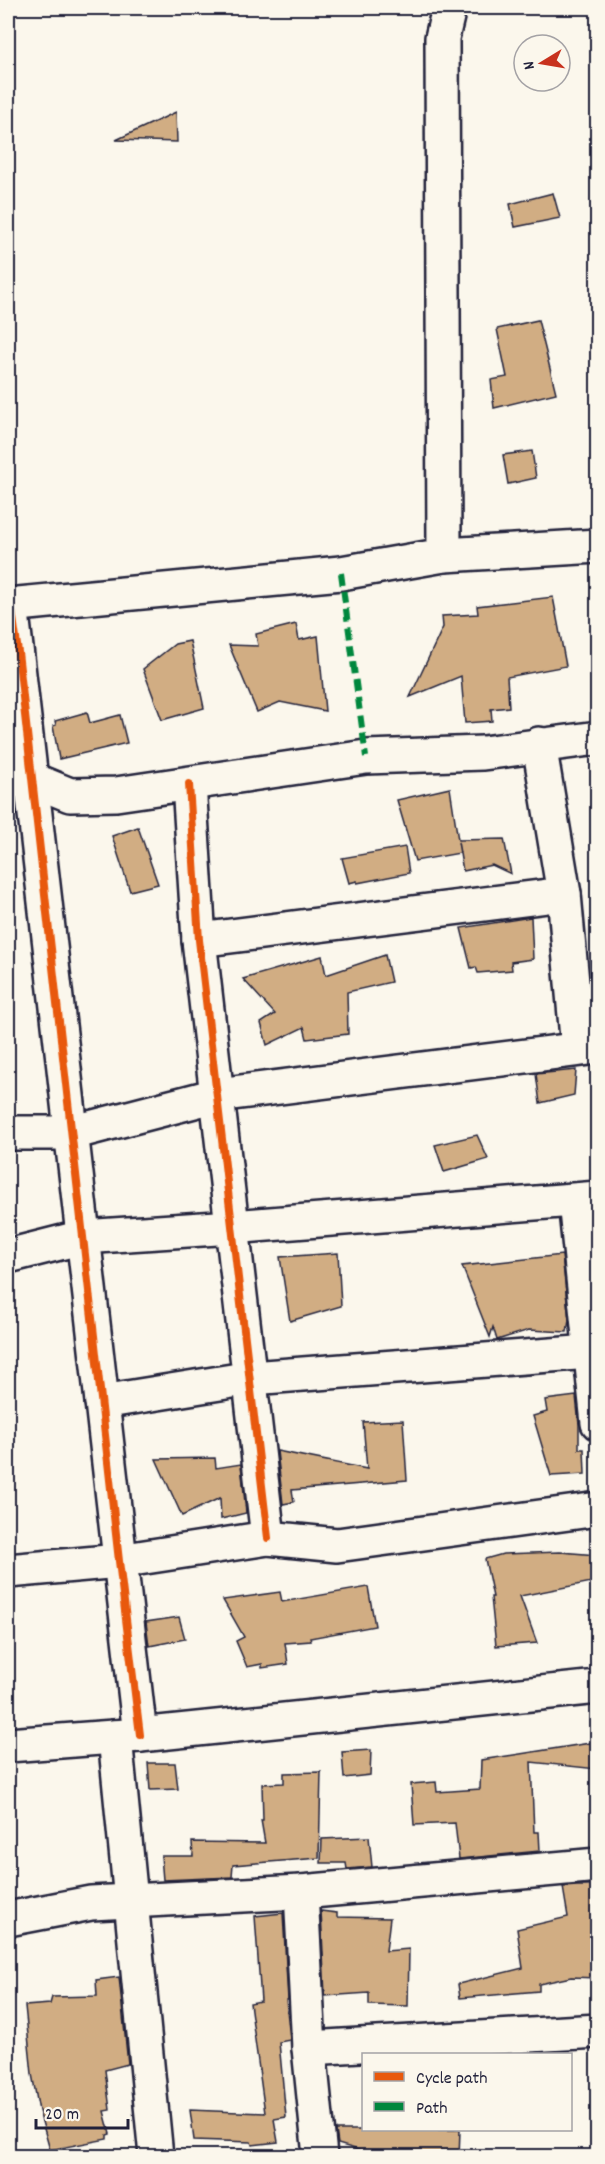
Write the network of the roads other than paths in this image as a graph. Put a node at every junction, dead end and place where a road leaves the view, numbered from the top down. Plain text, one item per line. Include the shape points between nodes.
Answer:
1 (449, 8) edge
2 (597, 546) edge
3 (444, 555) junction
4 (9, 604) edge
5 (597, 738) edge
6 (539, 744) junction
7 (19, 780) edge
8 (189, 784) junction
9 (564, 894) junction
10 (199, 940) junction
11 (588, 1048) edge
12 (218, 1095) junction
13 (8, 1133) edge
14 (71, 1133) junction
15 (586, 1199) edge
16 (232, 1227) junction
17 (83, 1237) junction
18 (8, 1256) edge
19 (590, 1352) junction
20 (251, 1378) junction
21 (102, 1402) junction
22 (597, 1423) edge
23 (597, 1509) edge
24 (268, 1538) junction
25 (118, 1561) junction
26 (8, 1571) edge
27 (597, 1688) edge
28 (127, 1736) junction
29 (8, 1745) edge
30 (597, 1865) edge
31 (301, 1892) junction
32 (129, 1900) junction
33 (8, 1919) edge
34 (597, 2031) edge
35 (309, 2048) junction
36 (156, 2157) edge
37 (320, 2157) edge

1 - 3 street via 442,38
2 - 3 street
3 - 4 street via 341,573
4 - 7 street
5 - 6 street
6 - 8 street via 483,753 366,758
6 - 9 street
7 - 8 street via 70,795 116,794
7 - 14 street
8 - 10 street
9 - 10 street
9 - 11 street
10 - 12 street
11 - 12 street
12 - 14 street
12 - 16 street
13 - 14 street
14 - 17 street
15 - 16 street
15 - 19 street
16 - 17 street
16 - 20 street
17 - 18 street
17 - 21 street
19 - 20 street
19 - 22 street
20 - 21 street
20 - 24 street
21 - 25 street
23 - 24 street via 337,1545
24 - 25 street
25 - 26 street
25 - 28 street
27 - 28 street
28 - 29 street
28 - 32 street
30 - 31 street
31 - 32 street
31 - 35 street
32 - 33 street
32 - 36 street
34 - 35 street
35 - 37 street

